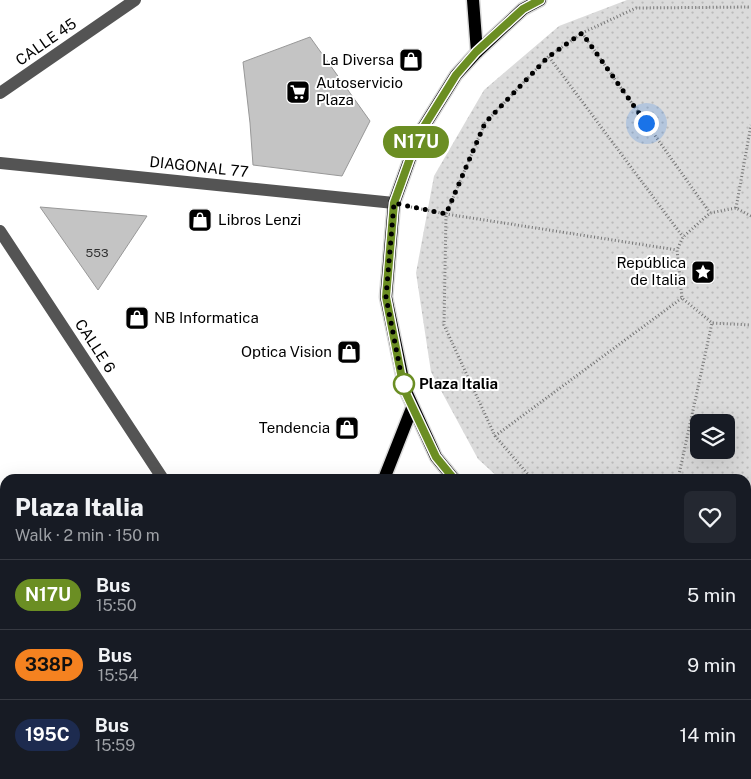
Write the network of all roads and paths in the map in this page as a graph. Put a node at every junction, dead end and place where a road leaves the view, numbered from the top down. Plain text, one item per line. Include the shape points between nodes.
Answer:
1 (135, 0) edge
2 (472, 0) edge
3 (540, 0) edge
4 (751, 7) edge
5 (582, 33) junction
6 (476, 52) junction
7 (548, 57) junction
8 (0, 94) edge
9 (751, 125) edge
10 (0, 162) edge
11 (394, 203) junction
12 (736, 208) junction
13 (710, 213) junction
14 (446, 214) junction
15 (751, 216) edge
16 (0, 231) edge
17 (682, 237) junction
18 (677, 250) junction
19 (682, 298) junction
20 (712, 323) junction
21 (751, 325) edge
22 (412, 408) junction
23 (495, 436) junction
24 (160, 474) edge
25 (386, 474) edge
26 (450, 474) edge
27 (528, 474) edge
28 (679, 474) edge

1 - 8 street, CALLE 45
2 - 6 main road
3 - 6 main road via 523,9
4 - 5 path via 636,8
5 - 7 path
5 - 13 path
6 - 11 main road via 456,75 418,136
7 - 14 path via 485,123
7 - 17 path
9 - 12 path
10 - 11 street, DIAGONAL 77
11 - 14 path
11 - 22 main road via 386,297 404,389
12 - 13 path
12 - 15 path
13 - 17 path
14 - 18 path
14 - 23 path via 444,325
16 - 24 street, CALLE 6
17 - 18 path
18 - 19 path
19 - 20 path
19 - 23 path
20 - 21 path
20 - 28 path
22 - 25 main road
22 - 26 main road via 436,457
23 - 27 path

